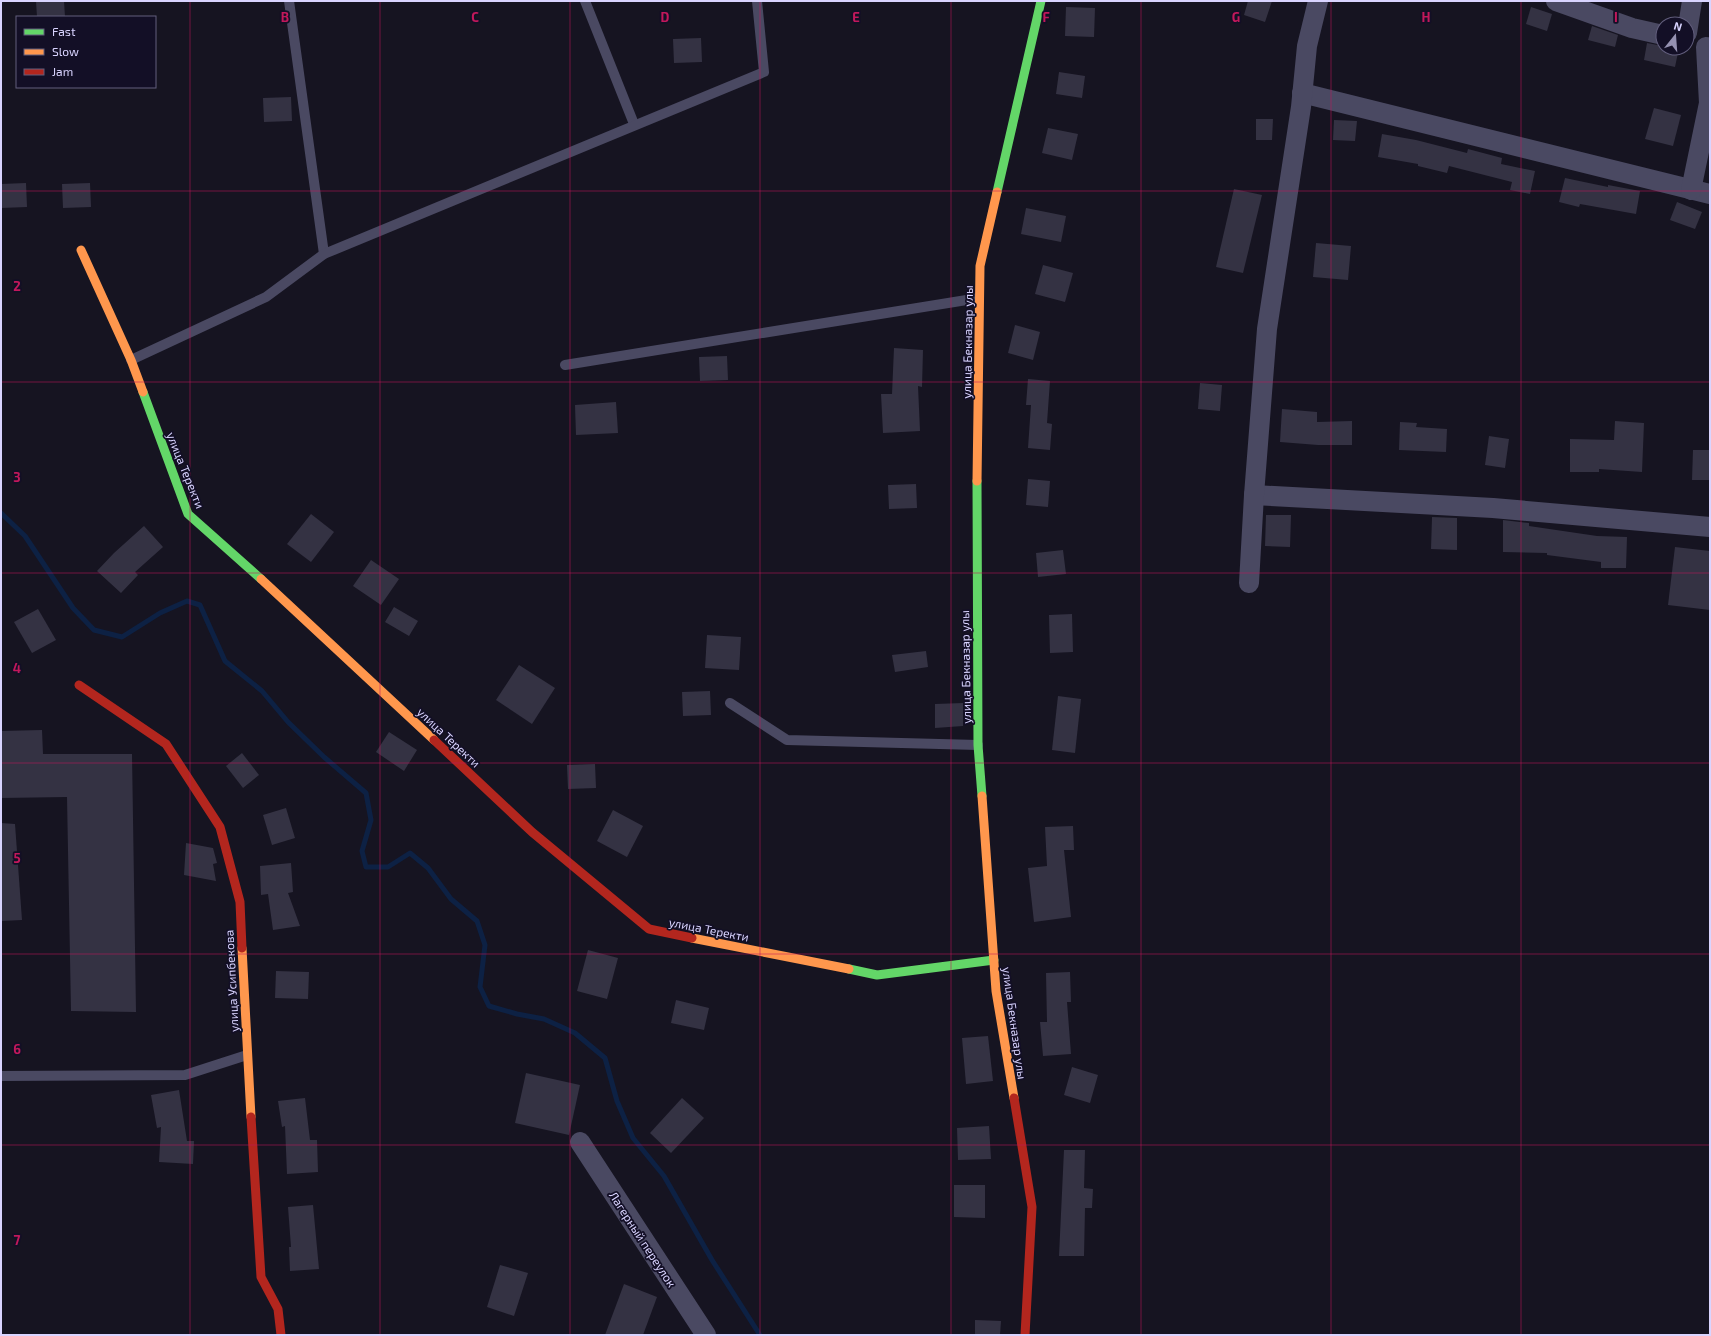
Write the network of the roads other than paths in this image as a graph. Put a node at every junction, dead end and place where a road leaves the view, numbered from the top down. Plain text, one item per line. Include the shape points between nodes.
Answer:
1 (289, 1) edge
2 (585, 1) edge
3 (757, 1) edge
4 (1041, 1) edge
5 (1318, 1) edge
6 (1556, 1) edge
7 (1692, 1) edge
8 (1690, 16) edge
9 (1655, 33) edge
10 (1701, 46) edge
11 (1302, 93) junction
12 (634, 124) junction
13 (1691, 190) junction
14 (1710, 194) edge
15 (81, 250) dead end
16 (324, 254) junction
17 (979, 298) junction
18 (131, 360) junction
19 (565, 365) dead end
20 (1254, 495) junction
21 (1710, 526) edge
22 (1250, 583) dead end
23 (79, 685) dead end
24 (730, 703) dead end
25 (978, 745) junction
26 (994, 960) junction
27 (247, 1054) junction
28 (1, 1076) edge
29 (580, 1142) dead end
30 (281, 1335) edge
31 (706, 1335) edge
32 (1025, 1335) edge

1 - 16 lane
2 - 12 lane
3 - 12 lane via 764,72
4 - 17 street, улица Бекназар улы via 980,266
5 - 11 street via 1307,46
6 - 9 street via 1611,21
7 - 8 street
10 - 13 street via 1708,103
11 - 13 street
11 - 20 street via 1267,329
12 - 16 lane
13 - 14 street
15 - 18 street, улица Теректи
16 - 18 lane via 266,297
17 - 19 lane
17 - 25 street, улица Бекназар улы via 976,562
18 - 26 street, улица Теректи via 188,514 292,607 532,832 649,929 877,975
20 - 21 street via 1492,508
20 - 22 street
23 - 27 street, улица Усипбекова via 166,744 220,827 240,902
24 - 25 lane via 787,740
25 - 26 street, улица Бекназар улы
26 - 32 street, улица Бекназар улы via 996,991 1032,1207
27 - 28 lane via 185,1075
27 - 30 street, улица Усипбекова via 261,1277 278,1309
29 - 31 street, Лагерный переулок

